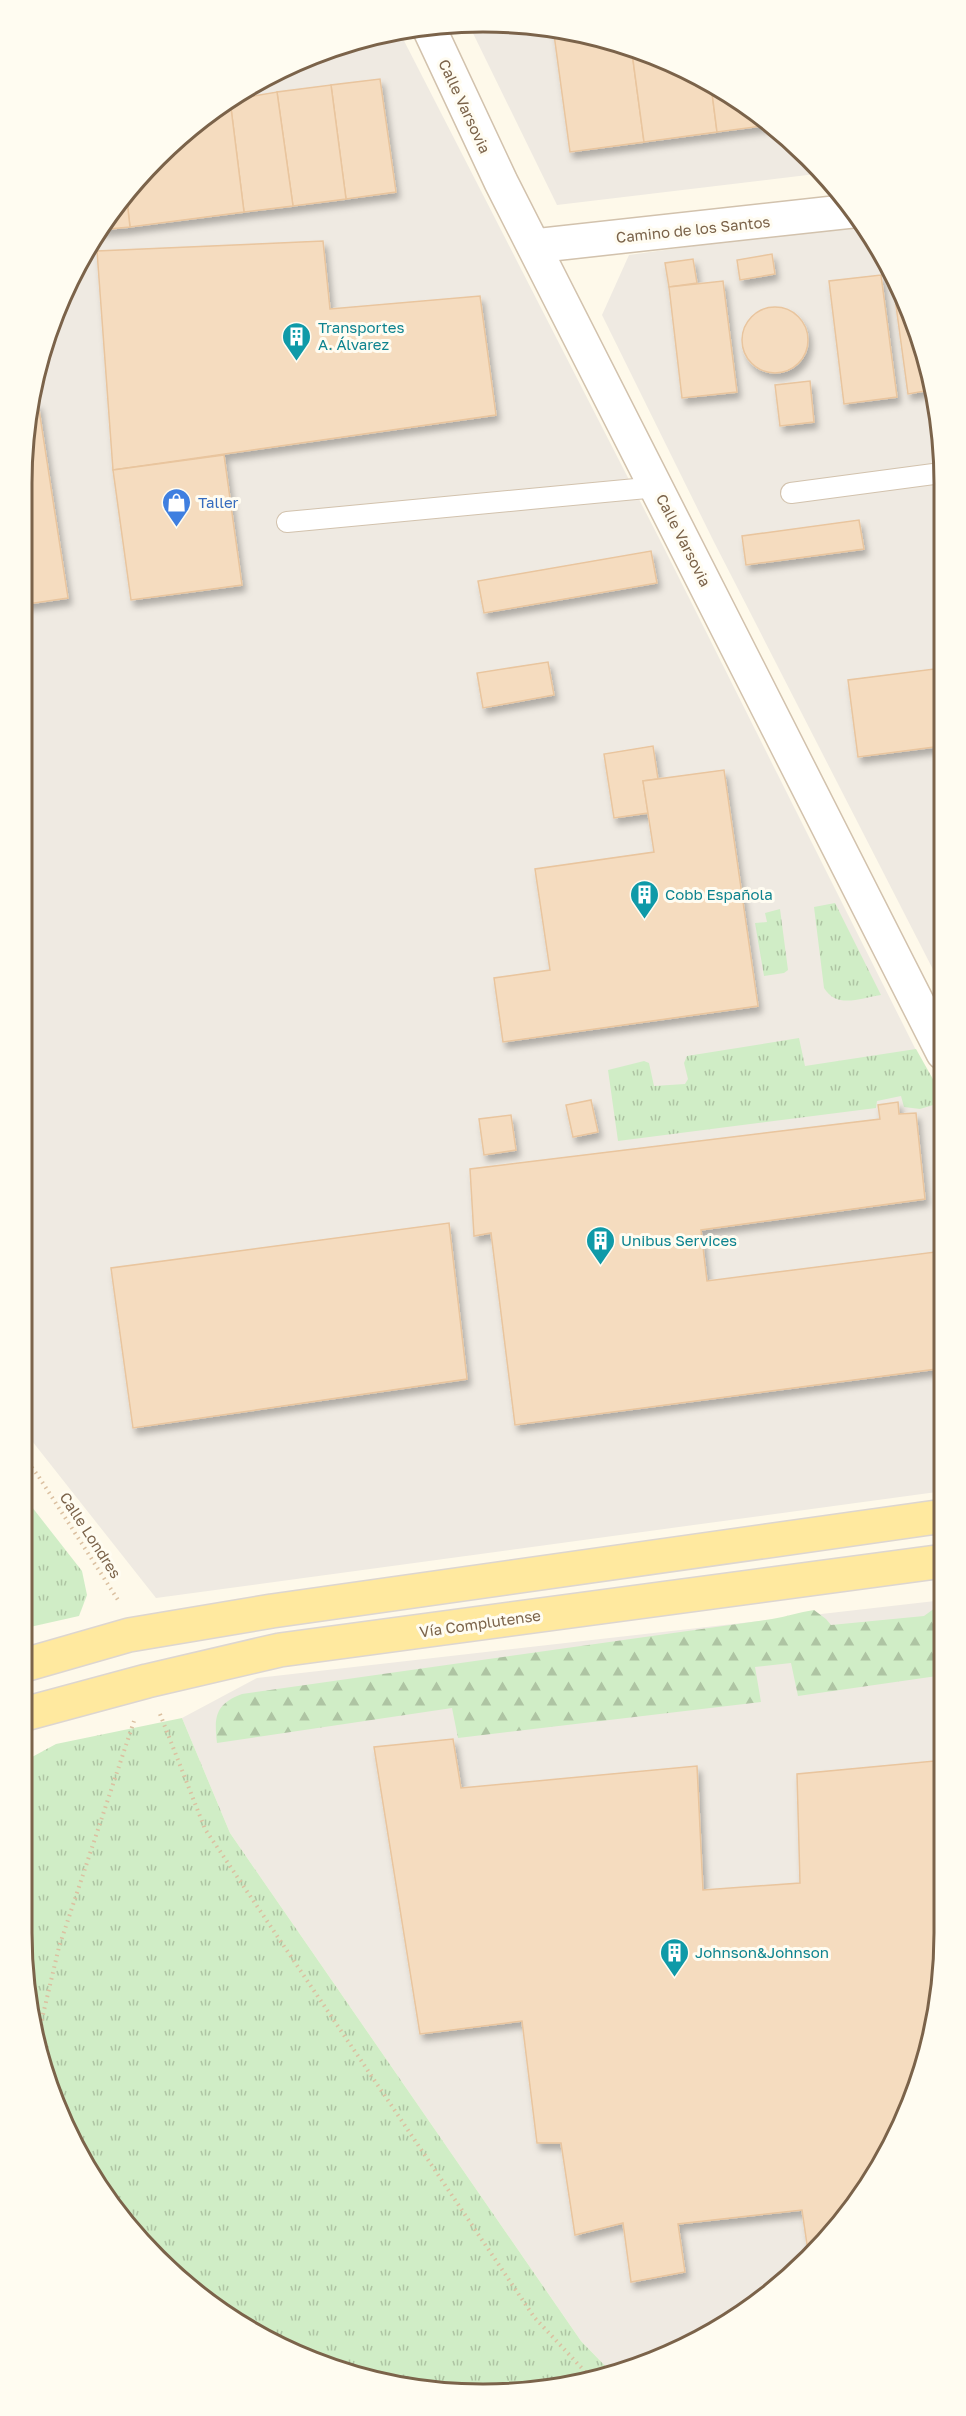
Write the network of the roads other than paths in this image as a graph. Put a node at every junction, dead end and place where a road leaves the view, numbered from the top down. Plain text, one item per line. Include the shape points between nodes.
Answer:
1 (432, 34) edge
2 (844, 213) edge
3 (534, 246) junction
4 (934, 474) edge
5 (657, 487) junction
6 (791, 494) dead end
7 (287, 522) dead end
8 (934, 1035) edge
9 (934, 1517) edge
10 (934, 1562) edge
11 (32, 1663) edge
12 (32, 1712) edge

1 - 3 street, Calle Varsovia
2 - 3 street, Camino de los Santos
3 - 5 street, Calle Varsovia
4 - 6 lane
5 - 7 lane
5 - 8 street, Calle Varsovia
9 - 11 main road via 272,1611 129,1635
10 - 12 main road, Vía Complutense via 280,1650

